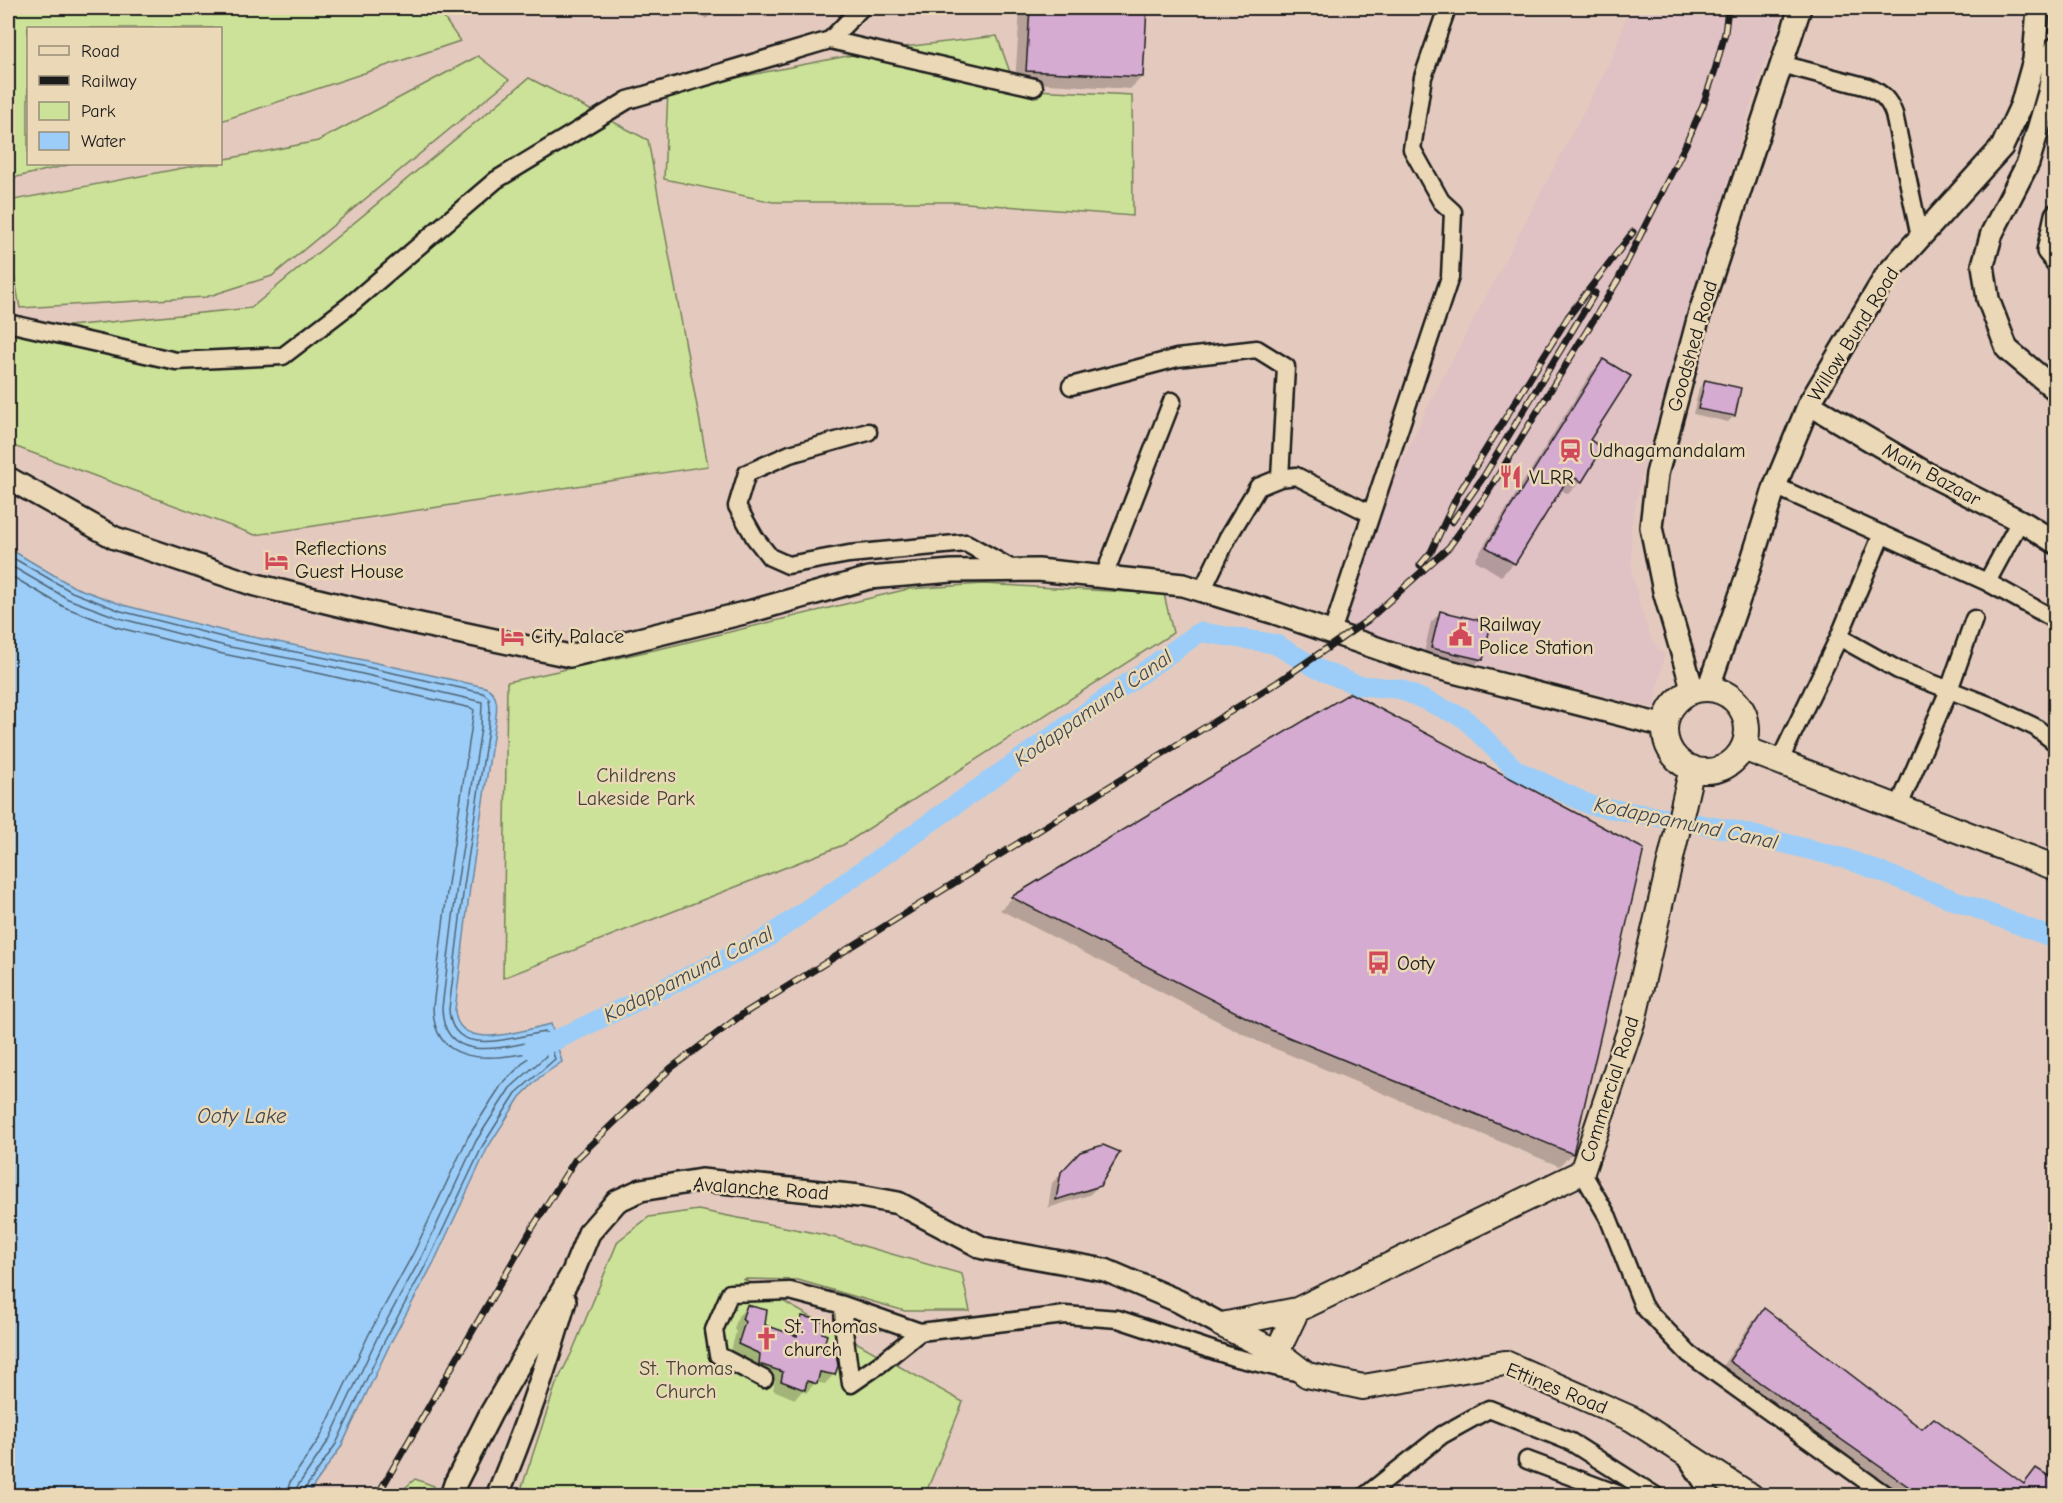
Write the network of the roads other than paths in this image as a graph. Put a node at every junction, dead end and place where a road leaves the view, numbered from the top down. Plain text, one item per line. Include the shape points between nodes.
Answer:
1 (861, 8) edge
2 (1447, 8) edge
3 (1800, 8) edge
4 (2038, 8) edge
5 (830, 40) junction
6 (2055, 48) edge
7 (1781, 64) junction
8 (1034, 87) dead end
9 (2055, 215) edge
10 (1920, 237) junction
11 (2055, 261) edge
12 (8, 323) edge
13 (1071, 386) dead end
14 (2055, 390) edge
15 (1172, 400) dead end
16 (1809, 404) junction
17 (868, 432) dead end
18 (8, 478) edge
19 (1280, 478) junction
20 (1775, 486) junction
21 (1371, 514) junction
22 (2020, 521) junction
23 (1882, 534) junction
24 (2055, 543) edge
25 (1014, 570) junction
26 (1104, 576) junction
27 (1987, 582) junction
28 (1202, 591) junction
29 (1974, 619) dead end
30 (2055, 620) edge
31 (1332, 632) junction
32 (1839, 637) junction
33 (1701, 690) junction
34 (1949, 690) junction
35 (1665, 726) junction
36 (2054, 739) edge
37 (1743, 748) junction
38 (1779, 762) junction
39 (1692, 768) junction
40 (1898, 808) junction
41 (2055, 868) edge
42 (1582, 1172) junction
43 (573, 1272) junction
44 (843, 1305) junction
45 (1297, 1310) junction
46 (1222, 1326) junction
47 (920, 1332) junction
48 (1278, 1352) junction
49 (1307, 1375) junction
50 (764, 1379) dead end
51 (1682, 1451) junction
52 (1527, 1460) dead end
53 (451, 1496) edge
54 (497, 1496) edge
55 (1365, 1496) edge
56 (1623, 1496) edge
57 (1656, 1496) edge
58 (1712, 1496) edge
59 (1751, 1496) edge
60 (1887, 1496) edge

1 - 5 street
2 - 21 street via 1423,77 1412,149 1441,201 1453,212 1450,277
3 - 7 street, Goodshed Road
4 - 10 street, Willow Bund Road via 2034,60 2021,106 2002,147
5 - 8 street
5 - 12 street via 628,100 496,180 351,304 283,356 176,361
6 - 14 street via 2049,93 2028,163 1992,232 1983,265 1988,298 2007,349
7 - 10 street via 1868,87 1881,93 1890,104
7 - 33 street, Goodshed Road via 1700,312 1657,474 1651,527 1664,591
9 - 11 street via 2048,250
10 - 16 street, Willow Bund Road via 1887,274
13 - 19 street via 1177,358 1257,349 1286,366
15 - 26 street
16 - 20 street, Willow Bund Road
16 - 22 street, Main Bazaar via 1926,473
17 - 25 street via 790,454 747,473 736,506 770,557 788,565 849,554 966,543
18 - 25 street via 115,538 252,584 570,656 869,578 952,570
19 - 21 street via 1296,476
19 - 28 street via 1258,487
20 - 23 street
20 - 33 street, Willow Bund Road via 1747,576
21 - 31 street
22 - 24 street, Main Bazaar
22 - 27 street
23 - 27 street
23 - 32 street
25 - 26 street
26 - 28 street via 1183,585
27 - 30 street
28 - 31 street
29 - 34 street
31 - 35 street via 1426,665
32 - 34 street via 1898,670
32 - 38 street
33 - 35 main road via 1673,705
33 - 37 main road via 1721,692 1742,710 1746,729
34 - 36 street via 1991,706
34 - 40 street
35 - 39 main road via 1671,752
37 - 38 main road
37 - 39 main road via 1721,768
38 - 40 main road
39 - 42 main road, Commercial Road via 1634,1017
40 - 41 main road
42 - 45 main road, Commercial Road
42 - 60 street via 1608,1217 1643,1306 1689,1354
43 - 46 street, Avalanche Road via 589,1233 617,1201 641,1190 701,1180 898,1203 983,1248 1105,1270 1178,1301
43 - 53 street, Avalanche Road via 491,1413
43 - 54 street via 546,1368
44 - 47 street
44 - 47 street via 850,1384
44 - 50 street via 790,1291 730,1293 714,1330 718,1355
45 - 46 main road, Commercial Road
45 - 48 main road
46 - 48 main road, Ettines Road
47 - 49 street via 1065,1315 1118,1319 1233,1357
48 - 49 main road, Ettines Road
49 - 51 main road, Ettines Road via 1363,1387 1505,1363 1632,1419
51 - 58 street
51 - 59 main road, Ettines Road
52 - 56 street
55 - 57 street via 1442,1435 1489,1409 1571,1442

